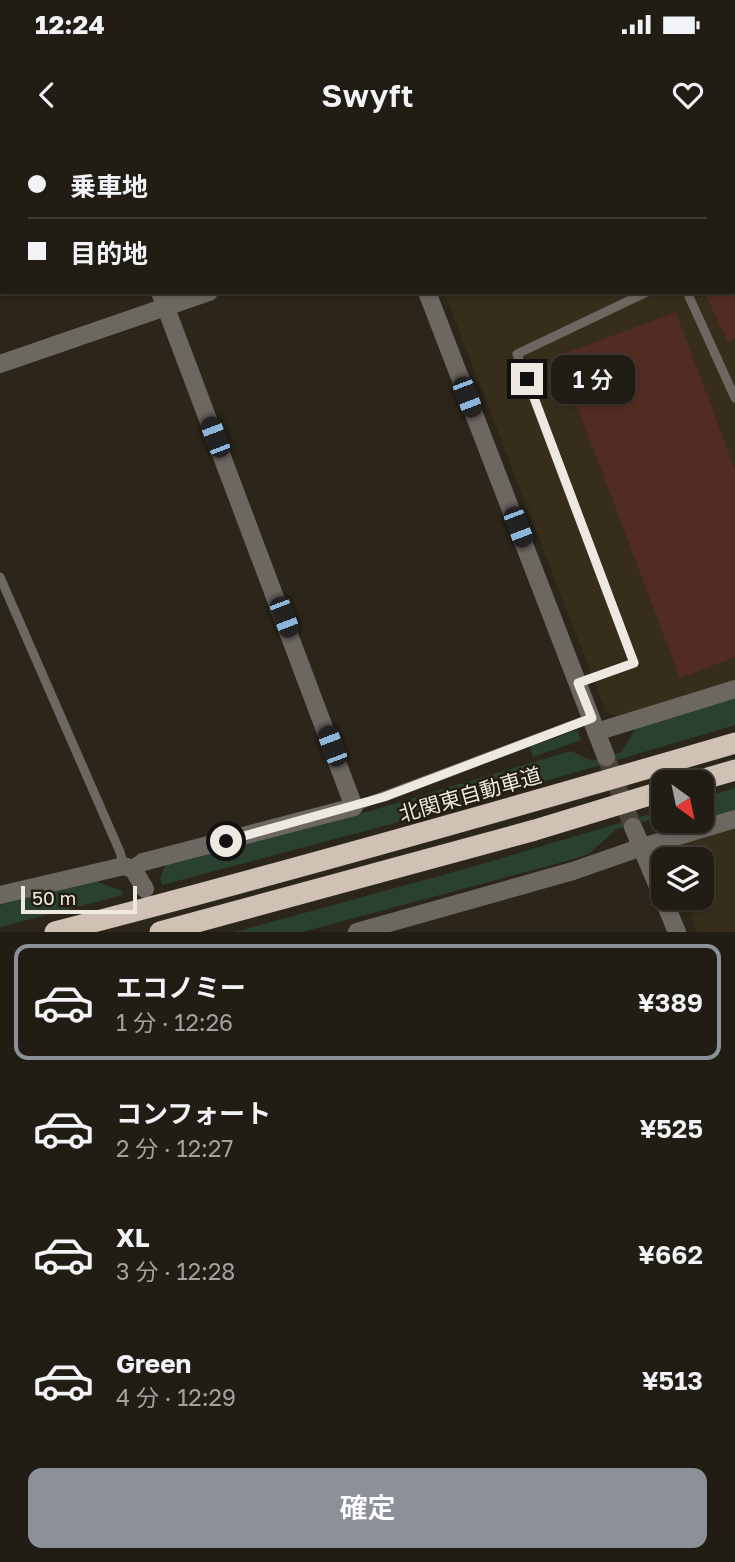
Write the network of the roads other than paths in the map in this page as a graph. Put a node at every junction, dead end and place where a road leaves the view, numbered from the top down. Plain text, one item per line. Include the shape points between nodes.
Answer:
1 (198, 294) edge
2 (428, 294) edge
3 (643, 294) edge
4 (688, 294) edge
5 (163, 300) edge
6 (0, 364) edge
7 (735, 398) edge
8 (0, 577) edge
9 (578, 683) junction
10 (735, 689) edge
11 (594, 725) junction
12 (735, 743) edge
13 (606, 757) tunnel mouth
14 (735, 770) edge
15 (714, 776) edge
16 (651, 796) edge
17 (354, 807) junction
18 (735, 820) edge
19 (634, 827) tunnel mouth
20 (642, 847) junction
21 (129, 868) junction
22 (145, 889) dead end
23 (0, 895) edge
24 (402, 926) edge
25 (55, 932) edge
26 (160, 932) edge
27 (358, 932) edge
28 (677, 932) edge

1 - 5 street
2 - 9 street
3 - 9 lane via 517,354 634,663
4 - 7 lane
5 - 6 street
5 - 17 street
8 - 21 lane
9 - 11 street
10 - 11 street
11 - 13 street
11 - 17 lane
12 - 25 highway, 北関東自動車道
14 - 15 highway
16 - 26 highway
17 - 21 street
18 - 20 street
19 - 20 street
20 - 24 street
20 - 28 street
21 - 22 street
21 - 23 street
24 - 27 street

